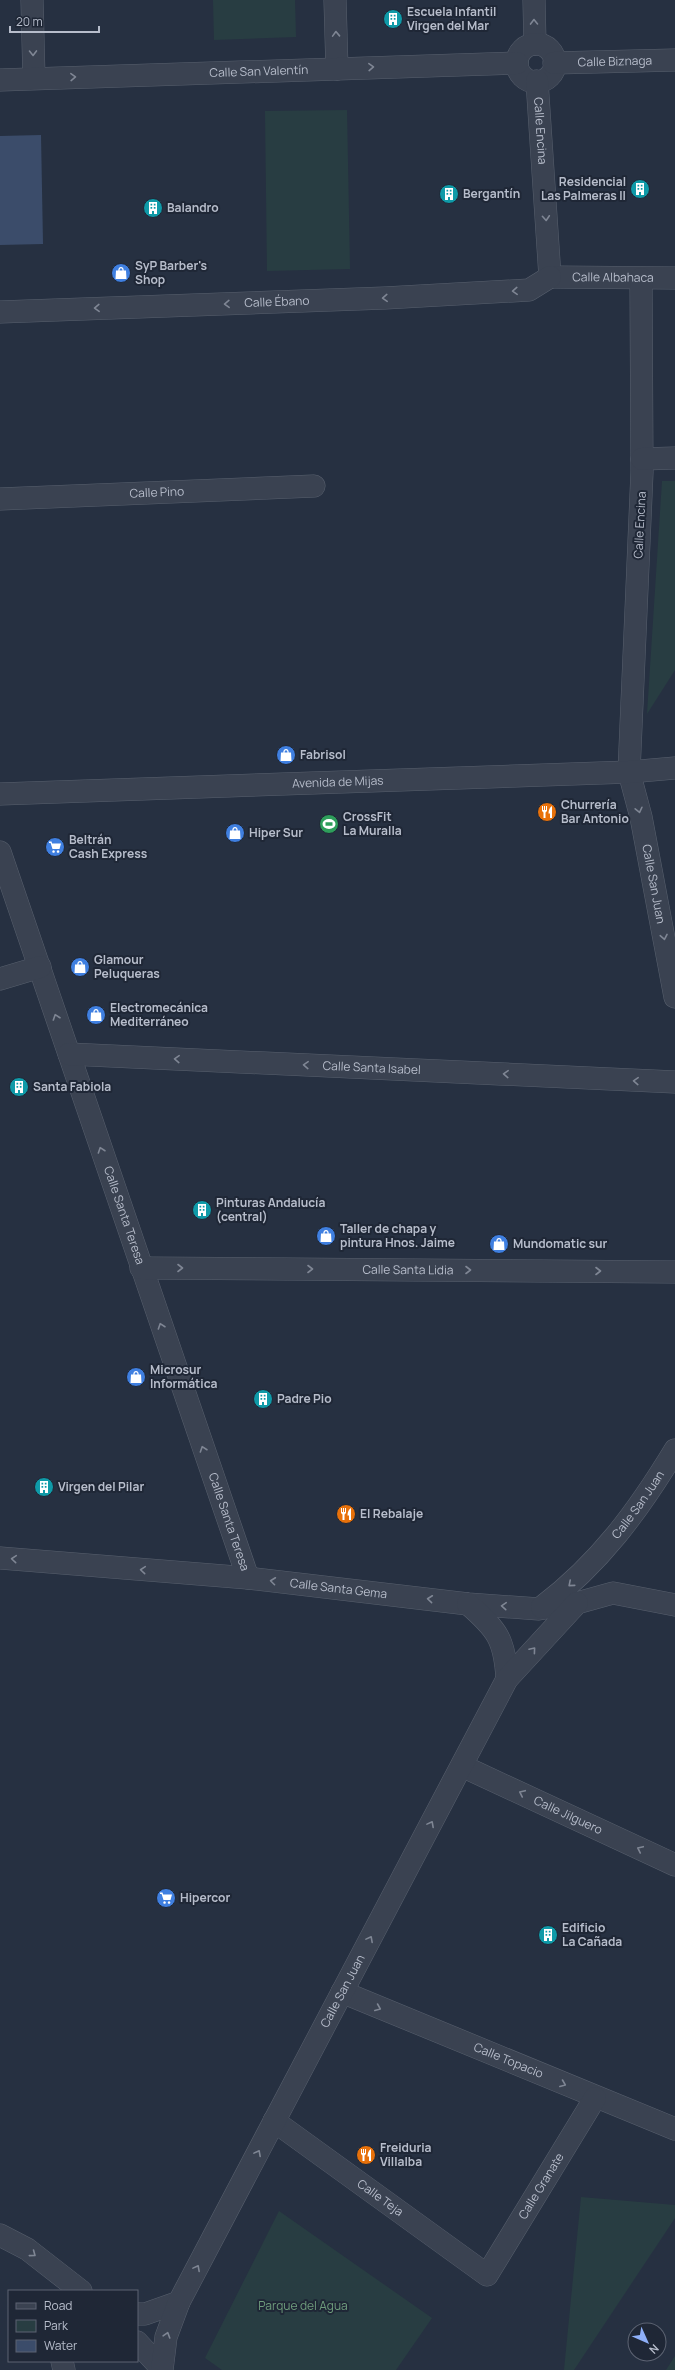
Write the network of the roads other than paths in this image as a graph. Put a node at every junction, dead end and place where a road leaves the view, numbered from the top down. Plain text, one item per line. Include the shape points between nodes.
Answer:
1 (32, 0) edge
2 (335, 0) edge
3 (534, 0) edge
4 (535, 44) junction
5 (675, 60) edge
6 (517, 63) junction
7 (554, 63) junction
8 (337, 68) junction
9 (34, 78) junction
10 (0, 80) edge
11 (537, 82) junction
12 (550, 277) junction
13 (675, 278) edge
14 (641, 279) junction
15 (0, 312) edge
16 (675, 458) edge
17 (642, 459) junction
18 (314, 486) dead end
19 (0, 499) edge
20 (675, 768) edge
21 (629, 772) junction
22 (0, 794) edge
23 (0, 852) edge
24 (40, 967) junction
25 (0, 979) edge
26 (675, 997) edge
27 (69, 1054) junction
28 (675, 1082) edge
29 (141, 1268) junction
30 (675, 1272) edge
31 (675, 1450) edge
32 (599, 1557) junction
33 (0, 1558) edge
34 (248, 1578) junction
35 (613, 1593) junction
36 (577, 1603) junction
37 (468, 1604) junction
38 (675, 1605) edge
39 (539, 1608) junction
40 (507, 1679) junction
41 (462, 1766) junction
42 (675, 1865) edge
43 (342, 1992) junction
44 (595, 2098) junction
45 (274, 2120) junction
46 (675, 2129) edge
47 (0, 2235) edge
48 (486, 2275) joint
49 (69, 2289) edge
50 (179, 2302) junction
51 (138, 2314) edge
52 (138, 2343) edge
53 (161, 2369) edge

1 -> 9 street
8 -> 2 street
4 -> 3 street
4 - 6 street via 520,52
4 - 7 street via 551,52
5 - 7 street, Calle Biznaga
8 -> 6 street, Calle San Valentín
6 - 11 street via 520,74
7 - 11 street via 551,74
9 -> 8 street, Calle San Valentín
9 - 10 street, Calle San Valentín
11 -> 12 street, Calle Encina
12 - 14 street, Calle Albahaca
12 -> 15 street, Calle Ébano via 529,290 385,298
13 - 14 street, Calle Albahaca
14 - 17 street, Calle Encina
16 - 17 street
17 - 21 street, Calle Encina
18 - 19 street, Calle Pino
20 - 21 street, Avenida de Mijas
21 - 22 street, Avenida de Mijas
21 -> 26 street, Calle San Juan via 641,817
23 - 24 street, Calle Santa Teresa
24 - 25 street
27 -> 24 street, Calle Santa Teresa
28 -> 27 street, Calle Santa Isabel
29 -> 27 street, Calle Santa Teresa
29 -> 30 street, Calle Santa Lidia
34 -> 29 street, Calle Santa Teresa
31 - 32 street, Calle San Juan via 659,1476
32 - 35 street via 600,1580
32 -> 39 street, Calle San Juan via 570,1586
34 -> 33 street, Calle Santa Gema
37 -> 34 street, Calle Santa Gema
35 - 36 street, Calle Santa Gema
35 - 38 street, Calle Santa Gema
36 - 39 street, Calle Santa Gema
40 -> 36 street, Calle San Juan
39 -> 37 street, Calle Santa Gema
37 - 40 street via 491,1623 500,1640 506,1658
40 - 41 street, Calle San Juan
42 -> 41 street, Calle Jilguero
43 -> 41 street, Calle San Juan
43 -> 44 street, Calle Topacio
43 - 45 street, Calle San Juan
44 - 46 street, Calle Topacio
44 - 48 street, Calle Granate
45 - 48 street, Calle Teja
50 -> 45 street, Calle San Juan
47 -> 49 street via 27,2249
50 - 51 street
53 -> 50 street, Calle San Juan via 166,2337
52 - 53 street

